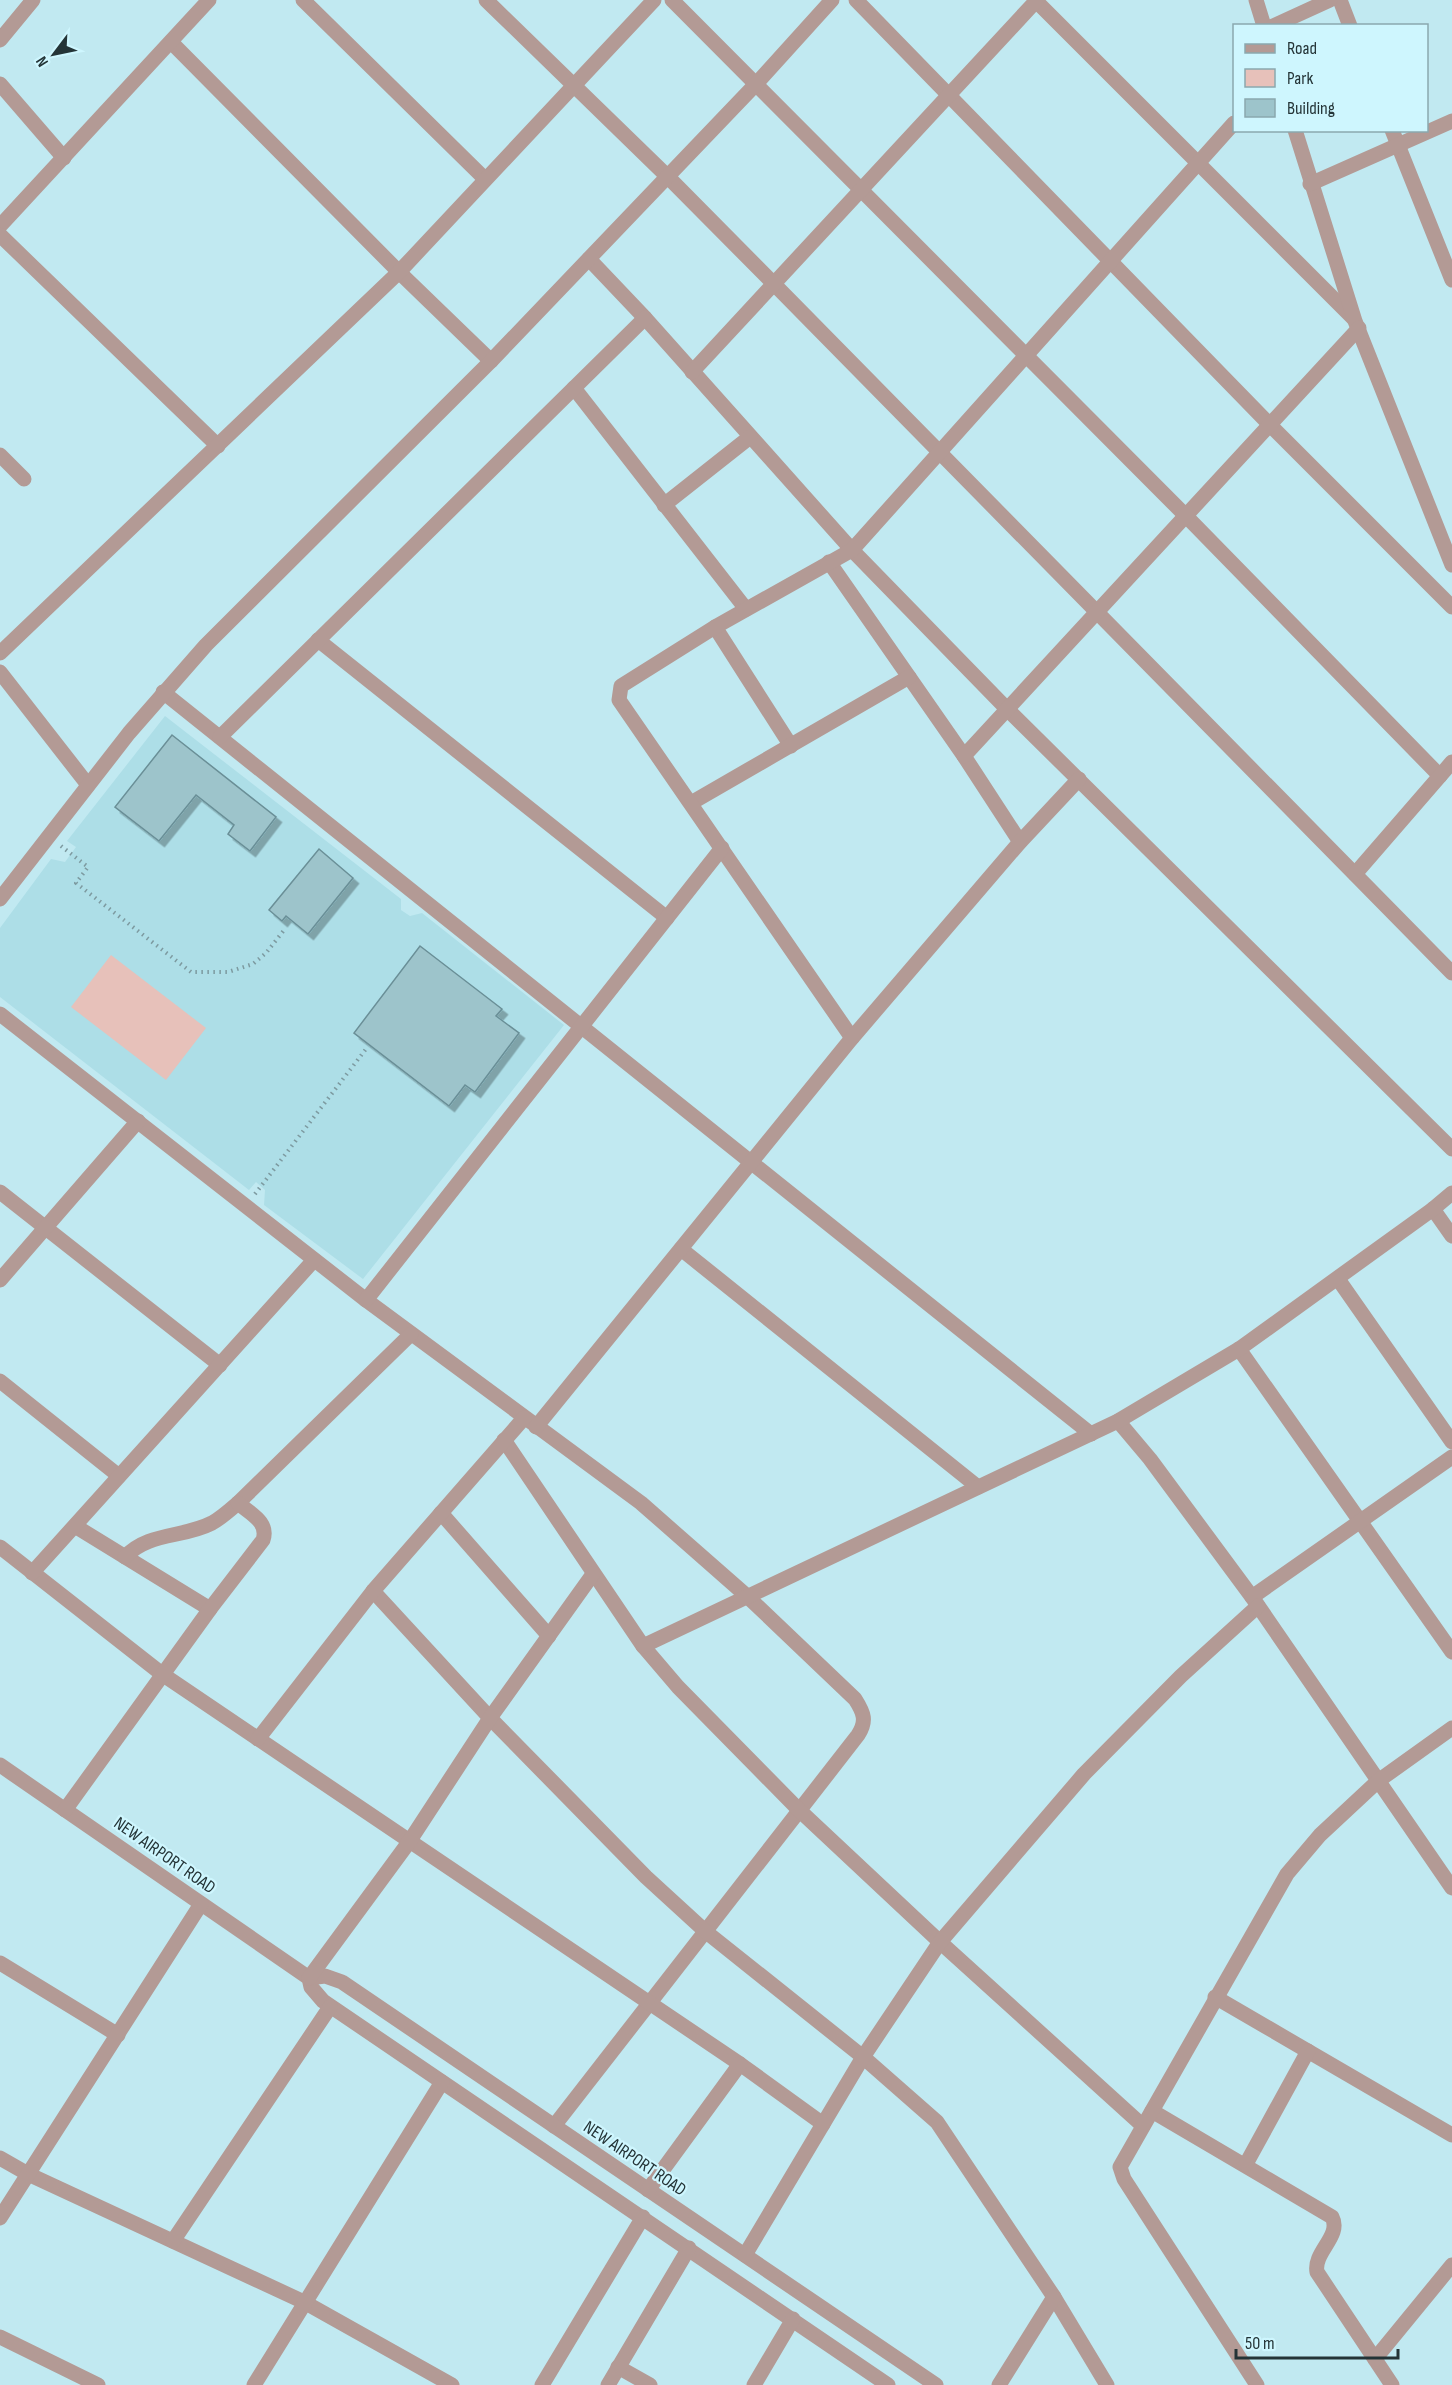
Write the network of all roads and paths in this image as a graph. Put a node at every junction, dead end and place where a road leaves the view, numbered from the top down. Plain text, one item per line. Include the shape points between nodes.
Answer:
1 (33, 0) edge
2 (209, 0) edge
3 (303, 0) edge
4 (486, 0) edge
5 (654, 0) edge
6 (672, 0) edge
7 (832, 0) edge
8 (856, 0) edge
9 (1036, 0) edge
10 (1256, 0) edge
11 (1330, 0) edge
12 (1340, 0) edge
13 (1263, 24) edge
14 (1277, 24) edge
15 (1349, 24) edge
16 (0, 40) edge
17 (171, 42) junction
18 (0, 84) edge
19 (574, 84) junction
20 (756, 84) junction
21 (949, 95) junction
22 (1452, 121) edge
23 (1233, 124) edge
24 (1296, 132) edge
25 (1393, 132) edge
26 (1398, 146) junction
27 (64, 158) junction
28 (1198, 163) junction
29 (668, 177) junction
30 (485, 179) junction
31 (1310, 184) junction
32 (861, 190) junction
33 (0, 226) edge
34 (0, 235) edge
35 (589, 259) junction
36 (1111, 261) junction
37 (399, 272) junction
38 (1452, 280) edge
39 (774, 284) junction
40 (645, 318) junction
41 (1357, 324) junction
42 (1026, 355) junction
43 (491, 361) junction
44 (692, 372) junction
45 (574, 388) junction
46 (1270, 425) junction
47 (750, 437) junction
48 (218, 446) junction
49 (940, 451) junction
50 (0, 455) edge
51 (24, 479) dead end
52 (664, 505) junction
53 (1186, 516) junction
54 (852, 550) junction
55 (829, 562) junction
56 (1452, 565) edge
57 (1452, 607) edge
58 (746, 609) junction
59 (1097, 611) junction
60 (715, 627) junction
61 (318, 640) junction
62 (0, 653) edge
63 (0, 672) edge
64 (909, 677) junction
65 (163, 692) junction
66 (1007, 709) junction
67 (220, 737) junction
68 (791, 746) junction
69 (964, 756) junction
70 (1452, 762) edge
71 (1440, 776) junction
72 (1079, 779) junction
73 (88, 785) junction
74 (691, 803) junction
75 (48, 836) junction
76 (1020, 842) junction
77 (722, 848) junction
78 (1355, 874) junction
79 (0, 899) edge
80 (667, 918) junction
81 (285, 929) dead end
82 (1452, 973) edge
83 (0, 1014) edge
84 (582, 1027) junction
85 (852, 1038) junction
86 (366, 1049) dead end
87 (138, 1121) junction
88 (1452, 1149) edge
89 (751, 1163) junction
90 (0, 1192) edge
91 (1452, 1193) edge
92 (245, 1206) junction
93 (1433, 1209) junction
94 (45, 1228) junction
95 (1452, 1236) edge
96 (681, 1249) junction
97 (314, 1260) junction
98 (1338, 1279) junction
99 (0, 1280) edge
100 (366, 1300) junction
101 (411, 1334) junction
102 (1239, 1349) junction
103 (220, 1365) junction
104 (0, 1381) edge
105 (1118, 1421) junction
106 (530, 1422) junction
107 (1091, 1434) junction
108 (504, 1440) junction
109 (1452, 1442) edge
110 (1452, 1457) edge
111 (120, 1476) junction
112 (978, 1487) junction
113 (238, 1503) junction
114 (441, 1513) junction
115 (1361, 1521) junction
116 (75, 1526) junction
117 (0, 1547) edge
118 (125, 1557) junction
119 (32, 1573) junction
120 (593, 1574) junction
121 (374, 1591) junction
122 (748, 1597) junction
123 (1255, 1602) junction
124 (210, 1609) junction
125 (549, 1636) junction
126 (643, 1647) junction
127 (1452, 1652) edge
128 (162, 1674) junction
129 (490, 1718) junction
130 (1452, 1728) edge
131 (258, 1739) junction
132 (0, 1764) edge
133 (1378, 1781) junction
134 (798, 1809) junction
135 (65, 1810) junction
136 (410, 1842) junction
137 (1452, 1888) edge
138 (201, 1904) junction
139 (705, 1931) junction
140 (940, 1942) junction
141 (0, 1963) edge
142 (309, 1978) junction
143 (1215, 1997) junction
144 (648, 2002) junction
145 (330, 2007) junction
146 (118, 2035) junction
147 (1308, 2051) junction
148 (863, 2057) junction
149 (740, 2064) junction
150 (442, 2082) junction
151 (1152, 2111) junction
152 (822, 2124) junction
153 (554, 2126) junction
154 (1143, 2126) junction
155 (1452, 2135) edge
156 (0, 2158) edge
157 (1246, 2164) junction
158 (28, 2174) junction
159 (648, 2190) junction
160 (642, 2217) junction
161 (0, 2218) edge
162 (173, 2241) junction
163 (689, 2248) junction
164 (745, 2255) junction
165 (1452, 2265) edge
166 (1054, 2297) junction
167 (304, 2302) junction
168 (793, 2319) junction
169 (0, 2337) edge
170 (1375, 2359) junction
171 (618, 2367) junction
172 (1253, 2384) edge
173 (98, 2385) edge
174 (254, 2385) edge
175 (452, 2385) edge
176 (542, 2385) edge
177 (608, 2385) edge
178 (650, 2385) edge
179 (754, 2385) edge
180 (888, 2385) edge
181 (936, 2385) edge
182 (999, 2385) edge
183 (1107, 2385) edge
184 (1392, 2385) edge

1 - 16 street
2 - 17 street
3 - 30 street
4 - 19 street
5 - 19 street
6 - 20 street
7 - 20 street
8 - 21 street
9 - 21 street
9 - 28 street
10 - 13 street
11 - 14 street
12 - 15 street
17 - 27 street
17 - 37 street
18 - 27 street
19 - 29 street
19 - 30 street
20 - 29 street
20 - 32 street
21 - 32 street
21 - 36 street
22 - 26 street
23 - 28 street
24 - 31 street
25 - 26 street
26 - 31 street
26 - 38 street
27 - 33 street
28 - 36 street
28 - 41 street
29 - 35 street
29 - 39 street
30 - 37 street
31 - 41 street
32 - 39 street
32 - 42 street
34 - 48 street
35 - 40 street
35 - 43 street
36 - 42 street
36 - 46 street
37 - 43 street
37 - 48 street
39 - 44 street
39 - 49 street
40 - 44 street
40 - 45 street
41 - 46 street
41 - 56 street
42 - 49 street
42 - 53 street
43 - 65 street via 232,618
44 - 47 street
45 - 52 street
45 - 61 street
46 - 53 street
46 - 57 street
47 - 52 street
47 - 54 street
48 - 62 street
49 - 54 street
49 - 59 street
50 - 51 street
52 - 58 street
53 - 59 street
53 - 71 street
54 - 55 street
54 - 66 street
55 - 58 street
55 - 64 street
58 - 60 street
59 - 66 street
59 - 78 street
60 - 68 street
60 - 74 street via 628,680 618,693 619,700
61 - 67 street
61 - 80 street
63 - 73 street
64 - 68 street
64 - 69 street
65 - 67 street
65 - 73 street
66 - 69 street
66 - 72 street
67 - 84 street
68 - 74 street
69 - 76 street
70 - 71 street
71 - 78 street
72 - 76 street
72 - 88 street
73 - 75 street
74 - 77 street
75 - 79 street
75 - 81 path via 88,867 76,883 191,972 228,972 253,964
76 - 85 street
77 - 80 street
77 - 85 street
78 - 82 street
80 - 84 street
83 - 87 street
84 - 89 street
84 - 100 street
85 - 89 street
86 - 92 path
87 - 92 street
87 - 94 street
89 - 96 street
89 - 107 street
90 - 94 street
91 - 93 street
92 - 97 street
93 - 95 street
93 - 98 street
94 - 99 street
94 - 103 street
96 - 106 street
96 - 112 street
97 - 100 street
97 - 103 street
98 - 102 street
98 - 109 street
100 - 101 street
101 - 106 street
101 - 113 street
102 - 105 street
102 - 115 street
103 - 111 street
104 - 111 street
105 - 107 street
105 - 123 street
106 - 108 street
106 - 122 street via 641,1503
107 - 112 street
108 - 114 street
108 - 120 street
110 - 115 street
111 - 116 street
112 - 122 street
113 - 118 street via 211,1524 142,1543
113 - 124 street via 265,1526 266,1532
114 - 121 street
114 - 125 street
115 - 123 street
115 - 127 street
116 - 118 street
116 - 119 street
117 - 119 street
118 - 124 street
119 - 128 street
120 - 125 street
120 - 126 street
121 - 129 street
121 - 131 street
122 - 126 street
122 - 134 street via 855,1699 865,1716 858,1735
123 - 133 street
123 - 140 street via 1084,1774
124 - 128 street
125 - 129 street
126 - 134 street
128 - 131 street
128 - 135 street
129 - 136 street
129 - 139 street via 646,1877
130 - 133 street
131 - 136 street
132 - 135 street, NEW AIRPORT ROAD
133 - 137 street
133 - 143 street via 1320,1835 1287,1874
134 - 139 street
134 - 140 street
135 - 138 street, NEW AIRPORT ROAD
136 - 142 street
136 - 144 street
138 - 142 street, NEW AIRPORT ROAD
138 - 146 street
139 - 144 street
139 - 148 street
140 - 148 street
140 - 154 street
141 - 146 street
142 - 145 street, NEW AIRPORT ROAD via 316,1995
142 - 153 street, NEW AIRPORT ROAD via 325,1976 342,1982
143 - 147 street
143 - 151 street
144 - 149 street
144 - 153 street
145 - 150 street, NEW AIRPORT ROAD
145 - 162 street
146 - 158 street
147 - 155 street
147 - 157 street
148 - 152 street
148 - 166 street via 937,2122
149 - 152 street
149 - 159 street
150 - 160 street, NEW AIRPORT ROAD
150 - 167 street
151 - 154 street
151 - 157 street
152 - 164 street
153 - 159 street, NEW AIRPORT ROAD
154 - 172 street via 1122,2161 1120,2172
156 - 158 street
157 - 170 street via 1332,2217 1334,2229 1318,2259 1317,2272
158 - 161 street
158 - 162 street
159 - 164 street, NEW AIRPORT ROAD
160 - 163 street, NEW AIRPORT ROAD
160 - 176 street
162 - 167 street
163 - 168 street, NEW AIRPORT ROAD
163 - 171 street
164 - 181 street, NEW AIRPORT ROAD
165 - 170 street
166 - 182 street
166 - 183 street
167 - 174 street
167 - 175 street
168 - 179 street
168 - 180 street, NEW AIRPORT ROAD
169 - 173 street
170 - 184 street
171 - 177 street
171 - 178 street

